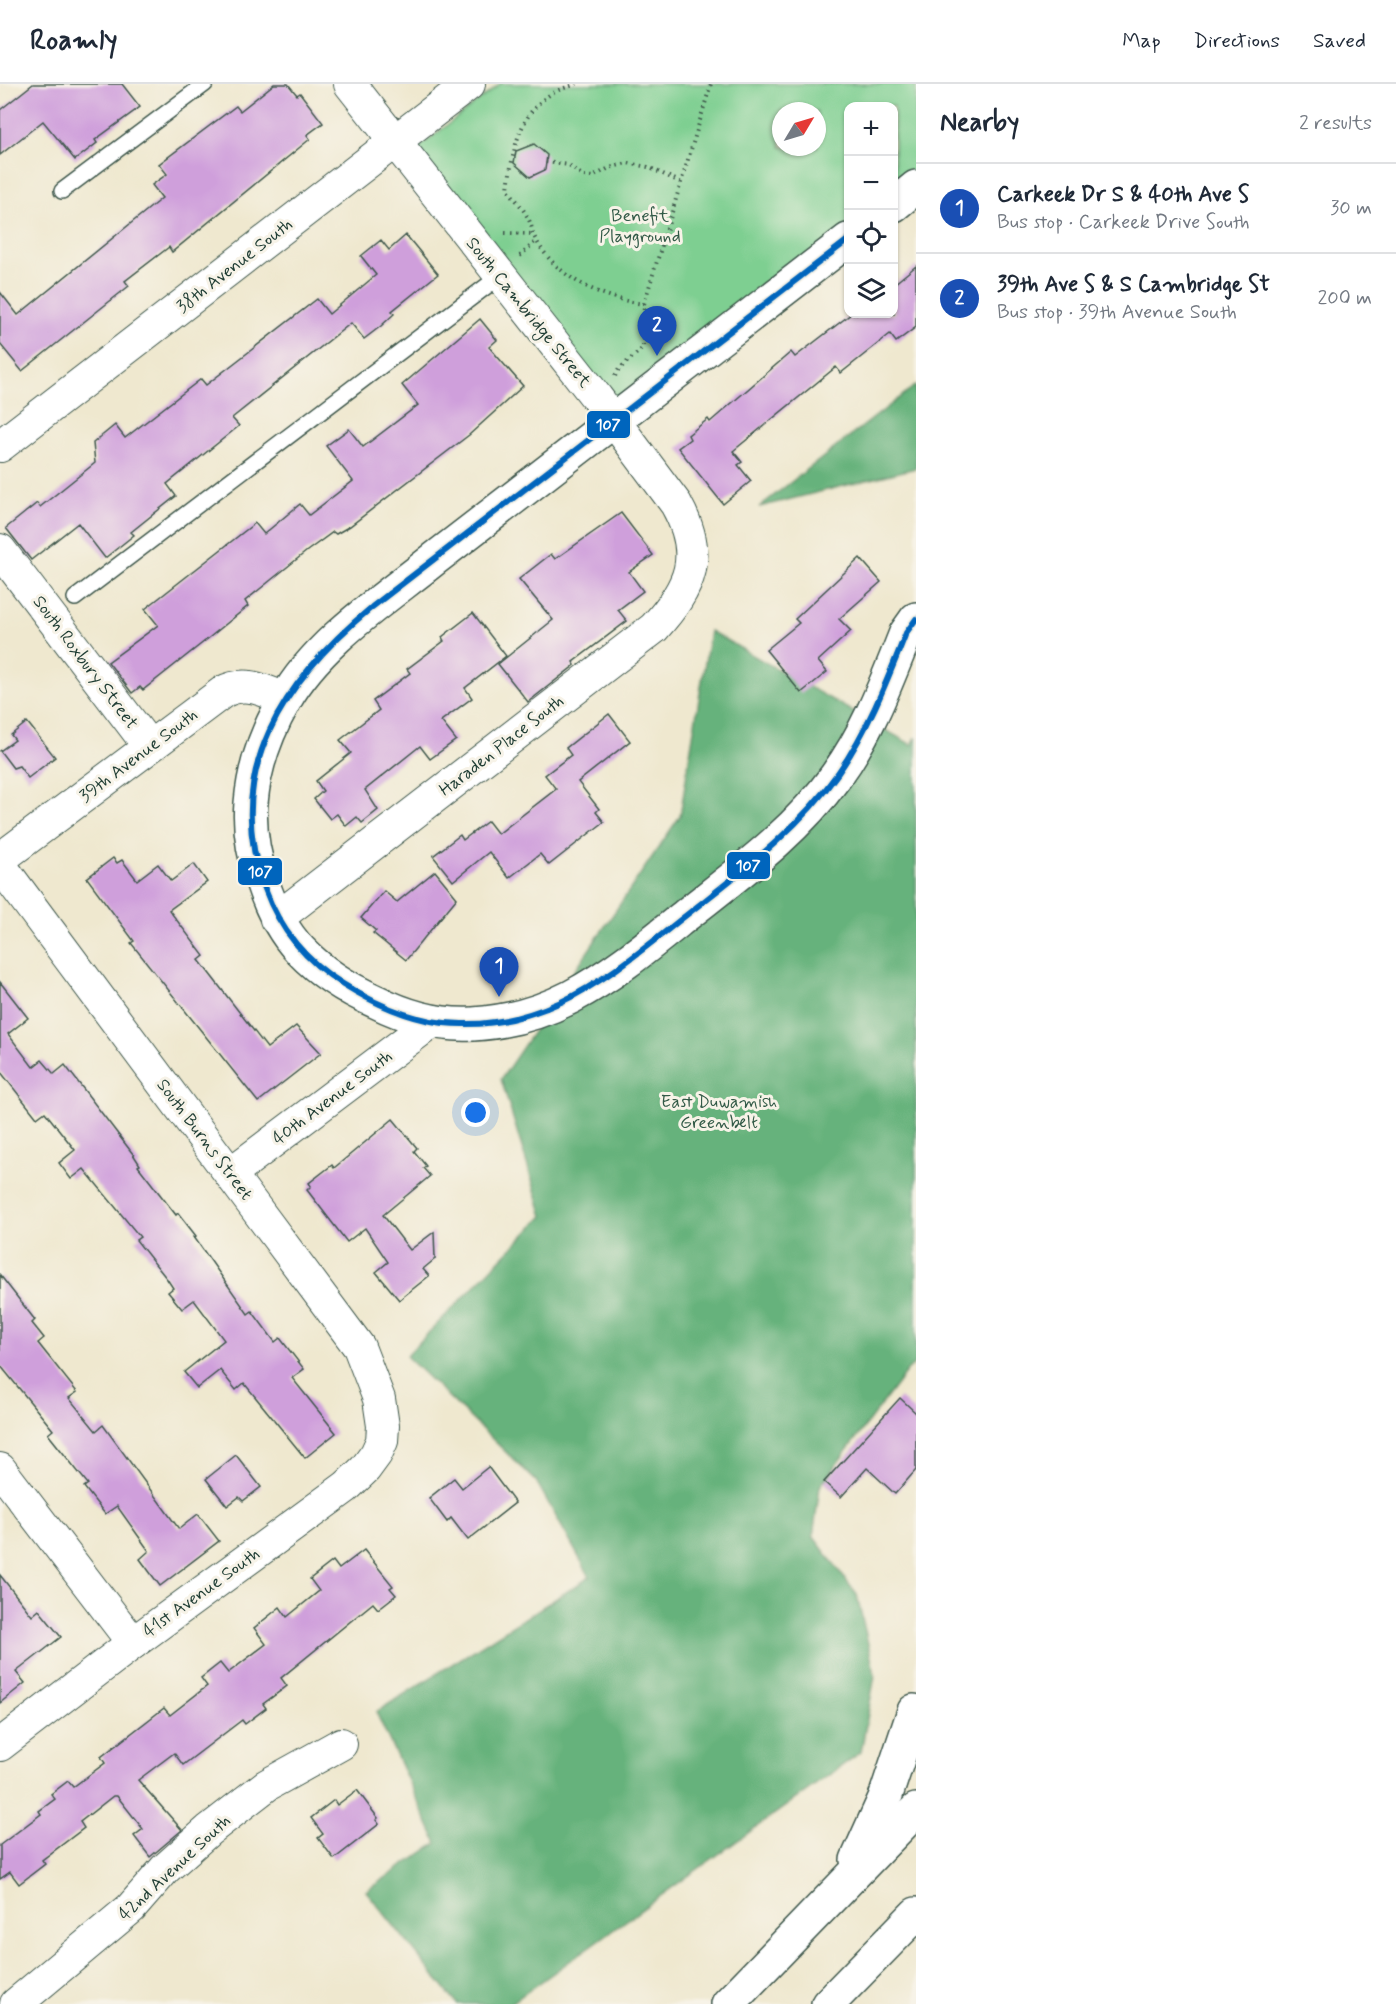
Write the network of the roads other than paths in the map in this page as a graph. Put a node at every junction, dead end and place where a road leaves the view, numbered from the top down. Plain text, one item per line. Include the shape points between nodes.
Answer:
1 (205, 84) edge
2 (350, 84) edge
3 (469, 84) edge
4 (394, 142) junction
5 (916, 187) edge
6 (62, 191) dead end
7 (898, 202) edge
8 (844, 243) edge
9 (507, 269) junction
10 (606, 409) junction
11 (0, 446) edge
12 (692, 548) joint
13 (0, 550) edge
14 (75, 598) dead end
15 (916, 619) edge
16 (285, 699) junction
17 (149, 746) junction
18 (0, 859) edge
19 (0, 865) edge
20 (276, 919) junction
21 (433, 1021) junction
22 (231, 1173) junction
23 (383, 1426) joint
24 (0, 1469) edge
25 (133, 1642) junction
26 (915, 1710) edge
27 (341, 1744) dead end
28 (916, 1744) edge
29 (0, 1745) edge
30 (916, 1810) edge
31 (847, 1881) junction
32 (916, 1914) edge
33 (16, 2004) edge
34 (728, 2004) edge
35 (828, 2004) edge

1 - 6 lane
2 - 4 street, South Cambridge Street
3 - 4 street, 38th Avenue South
4 - 9 street, South Cambridge Street
4 - 11 street, 38th Avenue South
5 - 7 main road
8 - 10 main road
9 - 10 street, South Cambridge Street
9 - 14 lane
10 - 12 street, South Cambridge Street via 676,504 687,522
10 - 16 main road via 338,639
12 - 20 street, Haraden Place South via 684,590 654,628
13 - 17 street, South Roxbury Street
15 - 21 main road via 906,633 861,740 834,779 762,855 651,943 570,997 506,1020 471,1024
16 - 17 street, 39th Avenue South via 254,686 233,687
16 - 20 main road via 257,766 250,805 254,847
17 - 18 street, 39th Avenue South
19 - 22 street, South Burns Street
20 - 21 main road via 300,951 331,977 396,1012
21 - 22 street, 40th Avenue South
22 - 23 street, South Burns Street via 359,1347 379,1399
23 - 25 street, 41st Avenue South via 376,1454 346,1487
24 - 25 street
25 - 29 street, 41st Avenue South
26 - 28 street via 912,1728
26 - 31 main road via 885,1798
27 - 33 street, 42nd Avenue South via 267,1785 208,1830 165,1869 131,1908
30 - 31 main road
31 - 34 main road
32 - 35 main road

